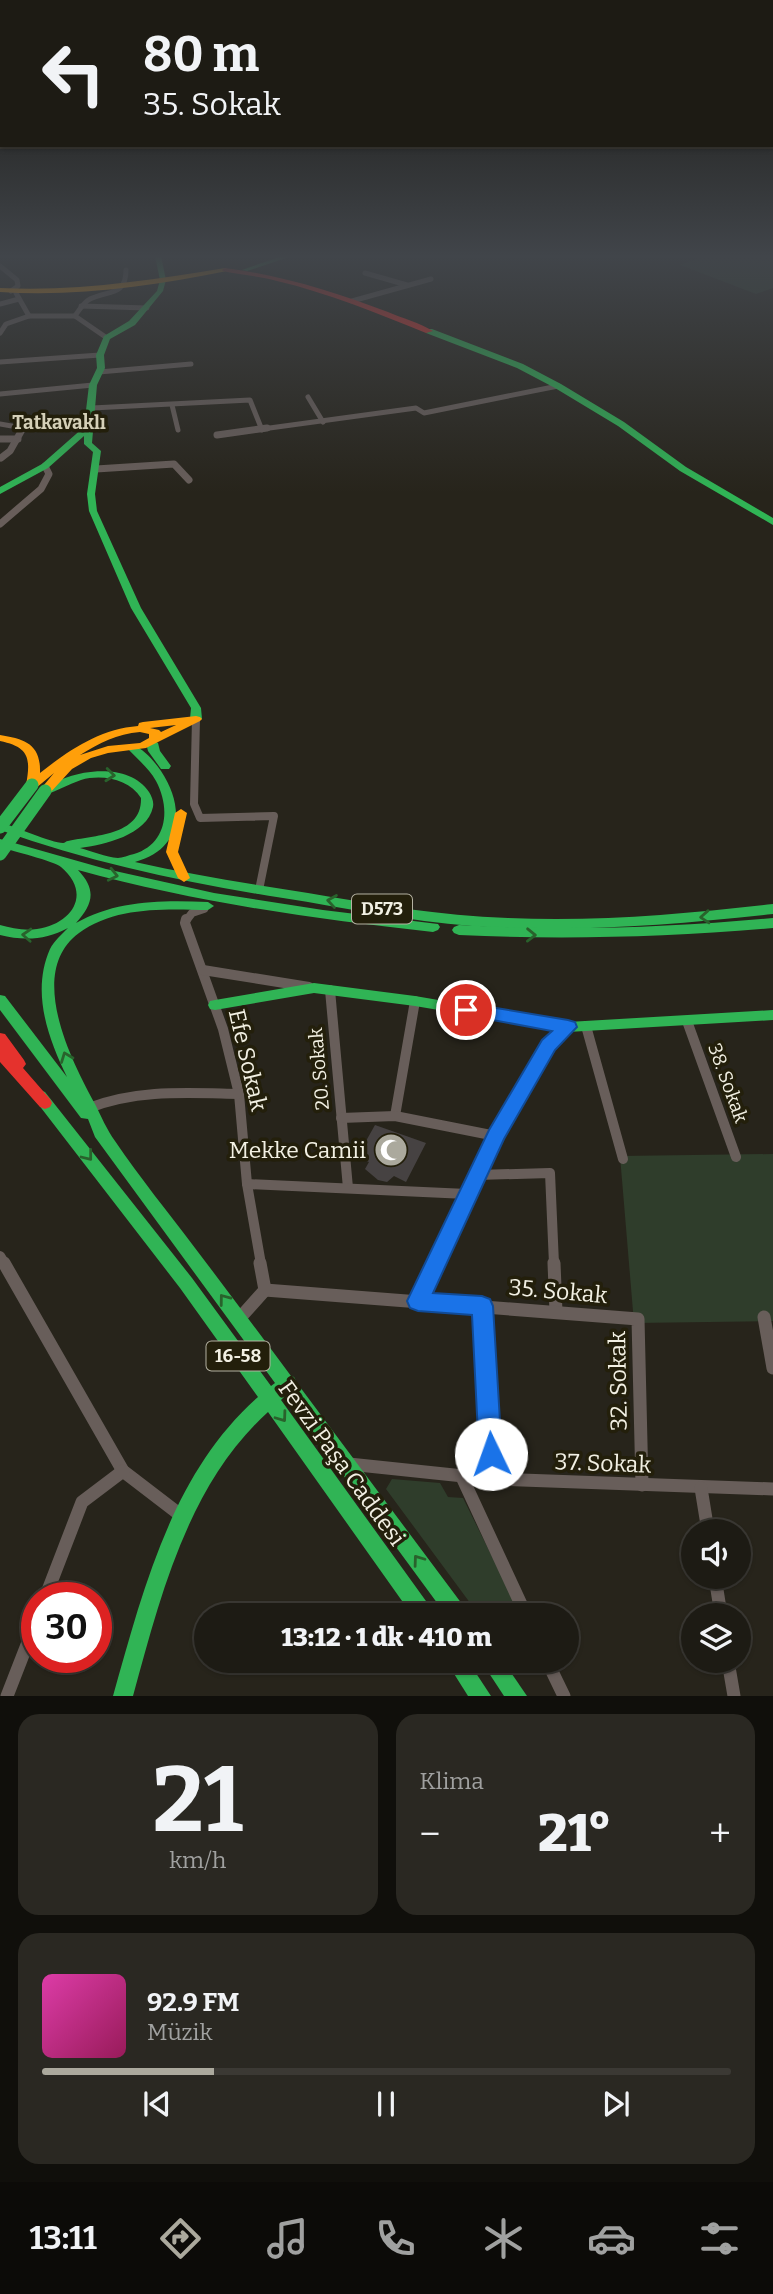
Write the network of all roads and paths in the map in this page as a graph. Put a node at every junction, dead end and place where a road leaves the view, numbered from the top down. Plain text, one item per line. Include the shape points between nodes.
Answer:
1 (103, 335) edge
2 (112, 335) edge
3 (440, 335) edge
4 (107, 338) junction
5 (100, 355) junction
6 (0, 362) edge
7 (191, 364) dead end
8 (96, 379) junction
9 (558, 386) junction
10 (0, 394) edge
11 (308, 397) dead end
12 (172, 405) junction
13 (92, 408) junction
14 (323, 422) junction
15 (0, 424) edge
16 (23, 428) junction
17 (88, 428) junction
18 (178, 429) dead end
19 (262, 430) junction
20 (218, 435) dead end
21 (0, 439) edge
22 (18, 439) junction
23 (1, 458) edge
24 (45, 466) junction
25 (96, 469) junction
26 (189, 480) dead end
27 (0, 491) edge
28 (773, 522) edge
29 (0, 524) edge
30 (196, 719) junction
31 (143, 725) junction
32 (121, 732) junction
33 (0, 738) edge
34 (153, 741) junction
35 (131, 748) junction
36 (39, 788) junction
37 (0, 827) edge
38 (0, 844) edge
39 (59, 846) junction
40 (0, 854) edge
41 (117, 862) junction
42 (65, 864) junction
43 (184, 878) junction
44 (259, 890) junction
45 (214, 906) junction
46 (773, 909) edge
47 (328, 918) junction
48 (773, 923) edge
49 (0, 930) edge
50 (203, 970) junction
51 (314, 988) junction
52 (330, 990) junction
53 (0, 1000) edge
54 (415, 1001) junction
55 (215, 1005) junction
56 (773, 1015) edge
57 (687, 1021) junction
58 (586, 1026) junction
59 (568, 1027) junction
60 (0, 1038) edge
61 (0, 1052) edge
62 (239, 1094) junction
63 (45, 1103) junction
64 (86, 1109) junction
65 (396, 1116) junction
66 (341, 1118) junction
67 (496, 1136) junction
68 (736, 1157) dead end
69 (623, 1159) dead end
70 (477, 1175) junction
71 (247, 1184) junction
72 (348, 1188) junction
73 (467, 1194) junction
74 (0, 1256) edge
75 (265, 1290) junction
76 (418, 1301) junction
77 (482, 1306) junction
78 (556, 1312) junction
79 (764, 1317) dead end
80 (239, 1319) junction
81 (638, 1319) joint
82 (773, 1368) edge
83 (288, 1383) junction
84 (267, 1397) junction
85 (348, 1464) junction
86 (123, 1471) junction
87 (462, 1477) junction
88 (492, 1479) junction
89 (642, 1485) junction
90 (701, 1488) junction
91 (773, 1489) edge
92 (183, 1517) junction
93 (706, 1519) edge
94 (51, 1582) edge
95 (415, 1603) edge
96 (449, 1603) edge
97 (520, 1603) edge
98 (21, 1660) edge
99 (465, 1673) edge
100 (500, 1673) edge
101 (553, 1673) edge
102 (730, 1673) edge
103 (7, 1696) edge
104 (123, 1696) edge
105 (481, 1696) edge
106 (517, 1696) edge
107 (564, 1696) edge
108 (734, 1696) edge

1 - 4 street
2 - 4 main road
3 - 9 main road
4 - 5 main road
5 - 6 street
5 - 8 main road
7 - 8 street
8 - 10 street
8 - 13 main road
9 - 14 street via 425,413 416,408
9 - 28 main road
11 - 14 street
12 - 13 street
12 - 18 street
12 - 19 street via 250,401
13 - 17 main road
14 - 19 street
15 - 16 street
16 - 17 street
16 - 22 street
17 - 24 main road
17 - 25 main road via 88,444 97,451
19 - 20 street
21 - 22 street
22 - 23 street
24 - 27 main road
24 - 29 street via 49,474 41,489
25 - 26 street via 173,464
25 - 30 main road via 89,494 93,511 136,608 196,708
30 - 31 main road
30 - 34 main road
30 - 44 street via 194,803 200,818 274,816
31 - 32 main road
31 - 34 main road via 153,729
32 - 35 main road via 121,744
32 - 36 main road via 49,768
33 - 36 main road via 25,744 34,753
34 - 35 main road
34 - 43 main road via 181,803 171,849 172,862
35 - 36 main road via 83,757
35 - 41 main road via 166,782 170,814 157,846
36 - 37 main road, bridge
36 -> 39 main road via 82,776 113,774 138,783 146,793 148,805 132,828 98,842
36 - 40 main road, bridge
37 - 39 main road, D573
38 - 42 main road, D573
39 - 41 main road, D573
41 - 43 main road, D573
42 -> 47 main road, D573
42 -> 49 main road via 84,883 87,893 66,925 38,936
43 - 44 main road, D573
46 -> 44 main road, D573 via 585,924 507,922 429,917
45 - 47 main road
45 - 50 street, Efe Sokak via 192,912 185,923
64 -> 45 main road via 49,1006 46,978 56,949 77,926 109,910 151,903
47 -> 48 main road, D573 via 517,935 602,936
50 - 51 street
50 - 55 street, Efe Sokak
51 - 52 main road
51 - 55 main road
52 - 54 main road
52 - 66 street, 20. Sokak
53 - 64 main road
54 - 59 main road
54 - 65 street
55 - 62 street, Efe Sokak
56 - 57 main road
57 - 58 main road
57 - 68 street, 38. Sokak
58 - 59 main road
58 - 69 street
59 - 67 street via 548,1045
60 - 63 main road
61 - 63 main road
62 - 64 street via 137,1094
62 - 71 street, Efe Sokak
63 -> 84 main road, Fevzi Paşa Caddesi / 16-58 via 186,1283
80 -> 64 main road, Fevzi Paşa Caddesi / 16-58
65 - 66 street
65 - 67 street
66 - 72 street, 20. Sokak
67 - 70 street
70 - 73 street
70 - 78 street via 550,1172
71 - 72 street
71 - 75 street, Efe Sokak
72 - 73 street
73 - 76 street
74 - 86 street
75 - 76 street, 35. Sokak
75 - 80 street
76 - 77 street, 35. Sokak
77 - 78 street, 35. Sokak
77 - 88 street
78 - 81 street, 35. Sokak
79 - 82 street
80 - 83 main road, Fevzi Paşa Caddesi / 16-58
81 - 89 street, 32. Sokak
83 - 84 main road
83 - 85 main road, Fevzi Paşa Caddesi / 16-58
84 - 92 main road via 208,1465
84 -> 95 main road, Fevzi Paşa Caddesi / 16-58
85 - 87 street, 37. Sokak
96 -> 85 main road, Fevzi Paşa Caddesi / 16-58
86 - 92 street
86 - 94 street via 82,1502
87 - 88 street, 37. Sokak
87 - 97 street
88 - 89 street, 37. Sokak
89 - 90 street, 37. Sokak
90 - 91 street, 37. Sokak
90 - 93 street
92 - 104 main road via 162,1568
98 - 103 street
99 - 105 main road
100 - 106 main road
101 - 107 street
102 - 108 street

